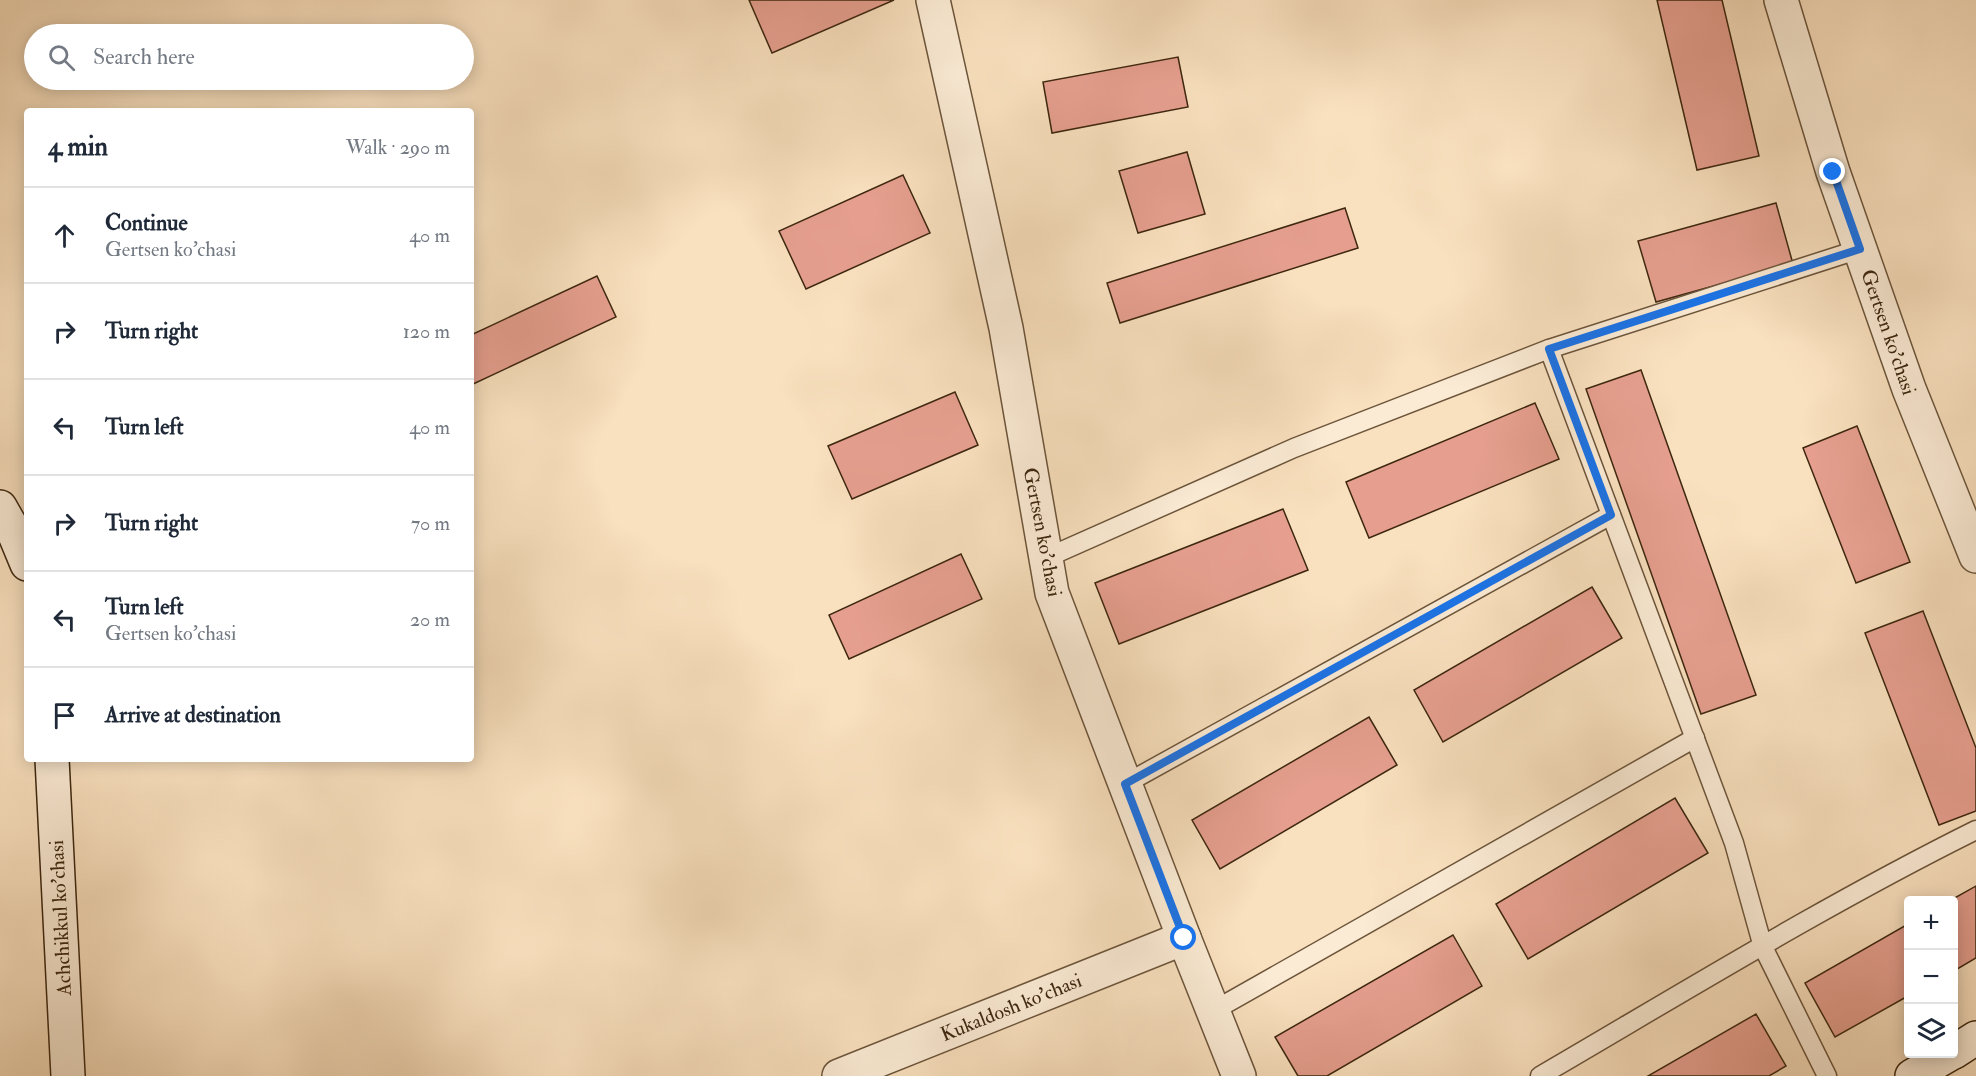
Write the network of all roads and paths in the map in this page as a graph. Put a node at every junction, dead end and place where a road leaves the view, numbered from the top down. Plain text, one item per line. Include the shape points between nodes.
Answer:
1 (933, 0) edge
2 (1781, 0) edge
3 (1860, 249) junction
4 (1549, 349) junction
5 (0, 507) edge
6 (1611, 515) junction
7 (1976, 556) edge
8 (24, 557) edge
9 (1046, 558) junction
10 (1695, 738) junction
11 (52, 762) edge
12 (1125, 784) junction
13 (1976, 830) edge
14 (1184, 938) junction
15 (1763, 947) junction
16 (1213, 1011) junction
17 (1976, 1038) edge
18 (1958, 1048) edge
19 (1942, 1058) edge
20 (68, 1076) edge
21 (839, 1076) edge
22 (1239, 1076) edge
23 (1540, 1076) edge
24 (1827, 1076) edge
25 (1912, 1076) edge

1 - 9 street, Gertsen ko'chasi via 1006,328
2 - 3 street, Gertsen ko'chasi
3 - 4 lane
3 - 7 street, Gertsen ko'chasi via 1909,389
4 - 6 lane
4 - 9 lane via 1294,448
5 - 8 street
6 - 10 lane
6 - 12 lane
9 - 12 street, Gertsen ko'chasi via 1052,593
10 - 15 lane via 1734,843
10 - 16 lane
11 - 20 street, Achchikkul ko'chasi
12 - 14 street, Gertsen ko'chasi
13 - 15 lane
14 - 16 street, Gertsen ko'chasi
14 - 21 street, Kukaldosh ko'chasi
15 - 23 lane
15 - 24 lane
16 - 22 street, Gertsen ko'chasi
17 - 18 street
19 - 25 street

